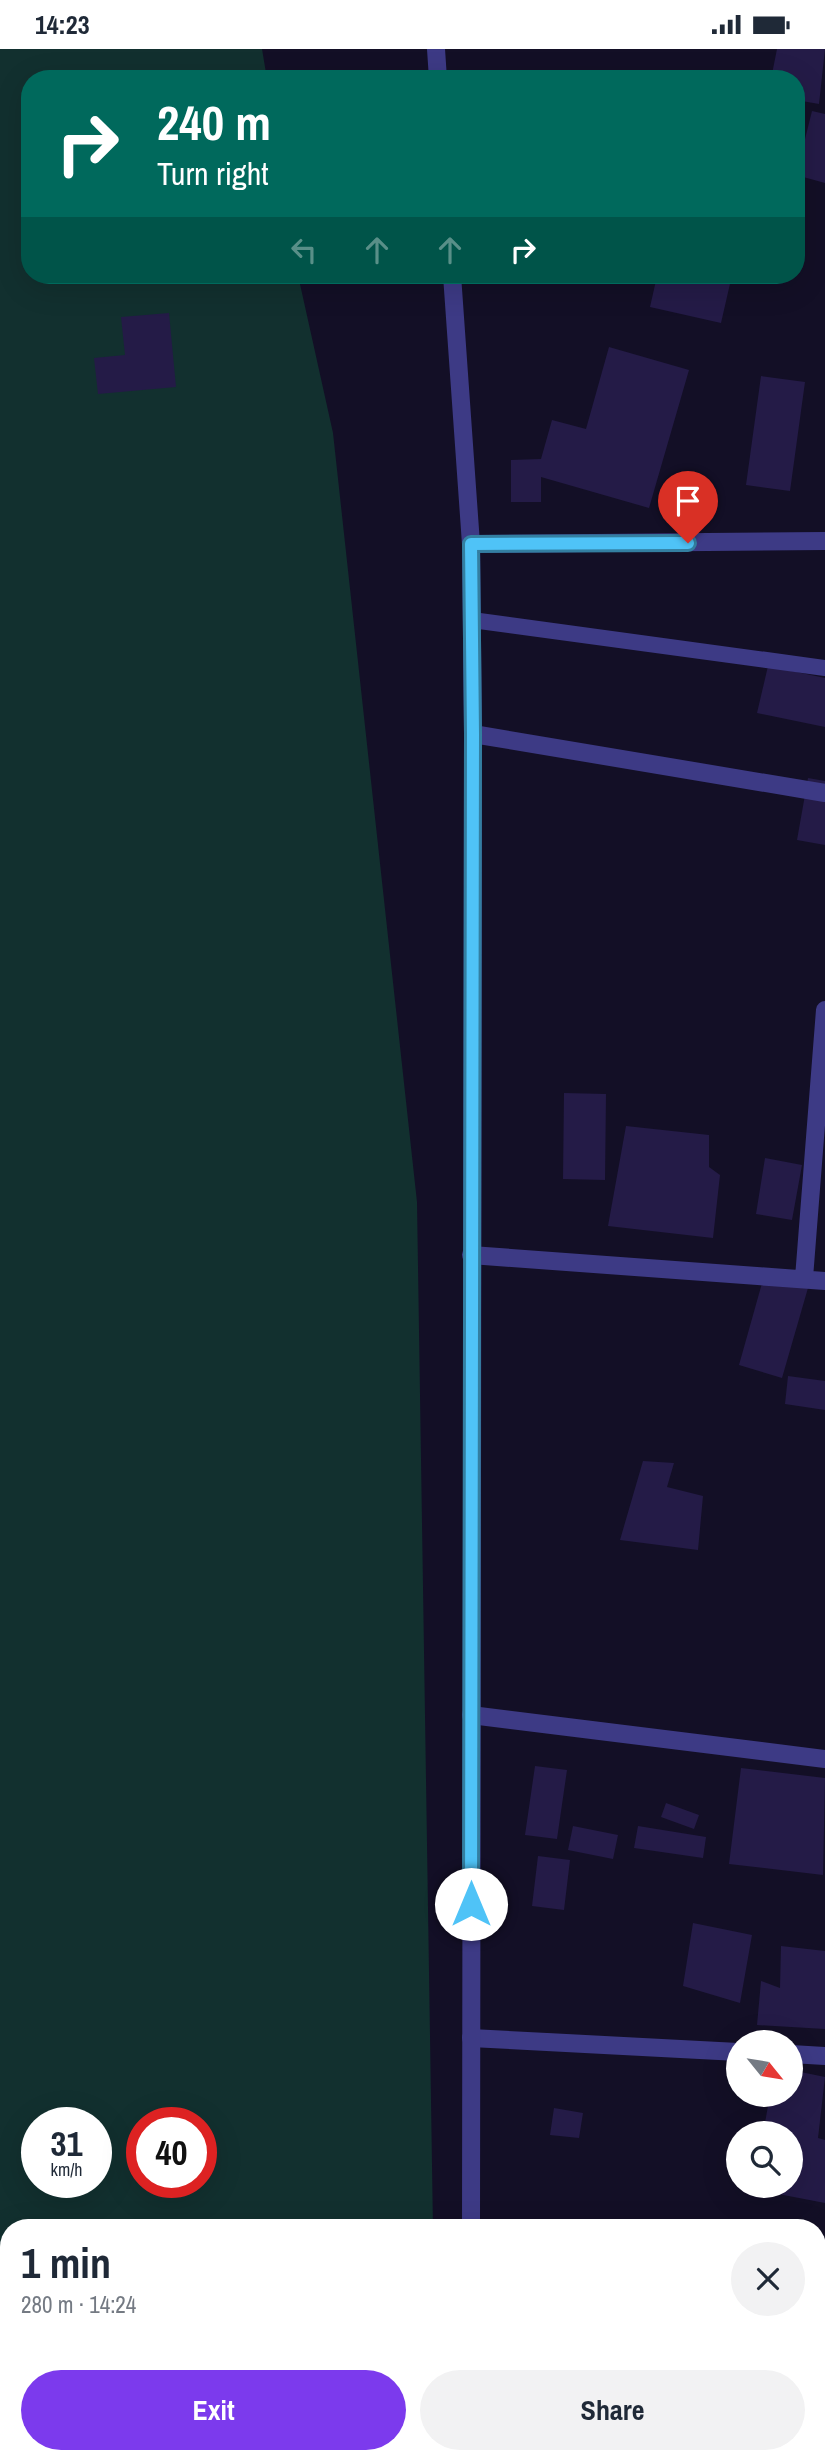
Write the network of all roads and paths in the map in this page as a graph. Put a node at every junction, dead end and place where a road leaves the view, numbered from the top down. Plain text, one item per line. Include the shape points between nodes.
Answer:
1 (436, 49) edge
2 (437, 70) edge
3 (453, 284) edge
4 (825, 541) edge
5 (471, 544) junction
6 (472, 619) junction
7 (825, 668) edge
8 (473, 734) junction
9 (825, 793) edge
10 (825, 1010) edge
11 (471, 1255) junction
12 (804, 1278) junction
13 (825, 1281) edge
14 (471, 1716) junction
15 (825, 1759) edge
16 (471, 2038) junction
17 (726, 2051) edge
18 (803, 2055) edge
19 (825, 2056) edge
20 (471, 2219) edge

1 - 2 street
3 - 5 street
4 - 5 street
5 - 6 street
6 - 7 lane
6 - 8 street
8 - 9 street
8 - 11 street
10 - 12 street
11 - 12 street
11 - 14 street
12 - 13 street
14 - 15 street
14 - 16 street
16 - 17 street
16 - 20 street
18 - 19 street

